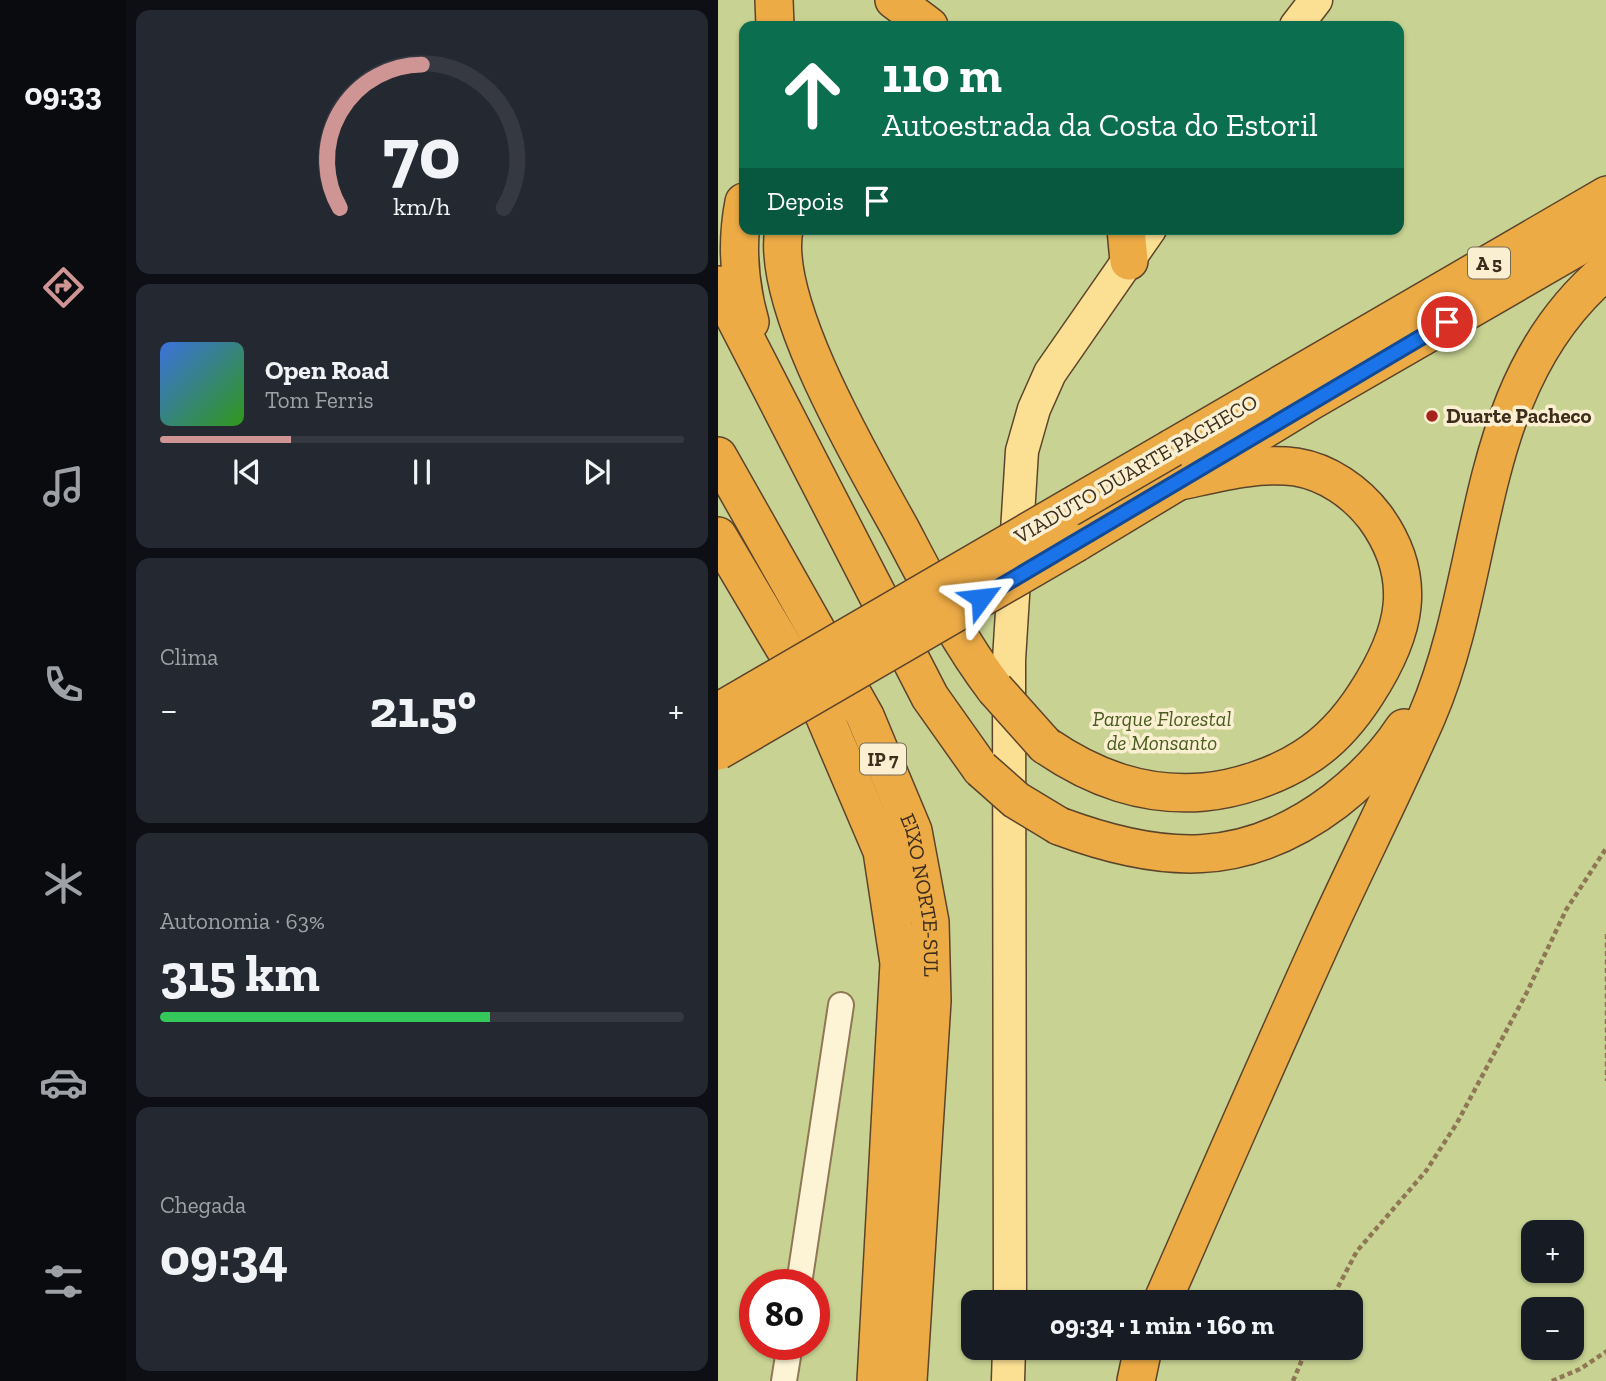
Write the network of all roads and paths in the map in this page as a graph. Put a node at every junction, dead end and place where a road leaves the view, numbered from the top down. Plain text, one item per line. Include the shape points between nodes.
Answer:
1 (774, 0) edge
2 (894, 0) edge
3 (1316, 0) edge
4 (775, 21) edge
5 (922, 21) edge
6 (1300, 21) edge
7 (1606, 168) edge
8 (1606, 195) edge
9 (1606, 230) edge
10 (740, 235) edge
11 (784, 235) edge
12 (1141, 235) edge
13 (1127, 245) edge
14 (1606, 270) edge
15 (718, 285) edge
16 (1372, 331) junction
17 (764, 377) junction
18 (718, 456) edge
19 (1168, 476) junction
20 (718, 536) edge
21 (1460, 605) junction
22 (718, 712) edge
23 (718, 751) edge
24 (1606, 848) edge
25 (1606, 934) edge
26 (840, 1005) dead end
27 (1606, 1072) edge
28 (1606, 1081) edge
29 (801, 1269) edge
30 (1010, 1290) edge
31 (1167, 1290) edge
32 (1336, 1290) edge
33 (1606, 1351) edge
34 (787, 1360) edge
35 (1009, 1360) edge
36 (1140, 1360) edge
37 (1302, 1360) edge
38 (784, 1381) edge
39 (876, 1381) edge
40 (908, 1381) edge
41 (1008, 1381) edge
42 (1136, 1381) edge
43 (1293, 1381) edge
44 (1552, 1381) edge

1 - 4 highway
2 - 5 highway
3 - 6 main road
7 - 16 highway
8 - 16 highway, A 5
9 - 19 highway, VIADUTO DUARTE PACHECO / A 5 via 1311,401
10 - 17 highway via 743,297
11 - 19 highway, bridge via 783,268 810,351 928,580 967,650 995,688 1045,745 1091,772 1149,791 1206,792 1273,774 1333,736 1356,709 1390,653 1402,620 1403,592 1398,560 1385,532 1349,491 1328,478 1274,466
12 - 13 main road
13 - 30 main road via 1050,373 1022,452 1009,660
14 - 21 highway via 1556,324 1513,405 1493,465
15 - 17 highway
16 - 19 highway, VIADUTO DUARTE PACHECO
17 - 21 highway, bridge via 930,697 981,769 1017,800 1059,826 1091,838 1144,851 1210,854 1238,850 1294,830 1347,791 1392,746 1426,689
18 - 40 highway, EIXO NORTE-SUL / IP 7 via 865,716 913,831 930,922 932,1001
19 - 22 highway, VIADUTO DUARTE PACHECO, bridge
19 - 23 highway, VIADUTO DUARTE PACHECO, bridge
20 - 39 highway, EIXO NORTE-SUL / IP 7 via 830,726 882,851 899,963
21 - 31 highway via 1427,716
24 - 32 path via 1566,910 1457,1123 1426,1171 1357,1251
25 - 27 path
26 - 29 lane
27 - 28 path
33 - 44 path
34 - 38 lane
35 - 41 main road
36 - 42 highway
37 - 43 path

